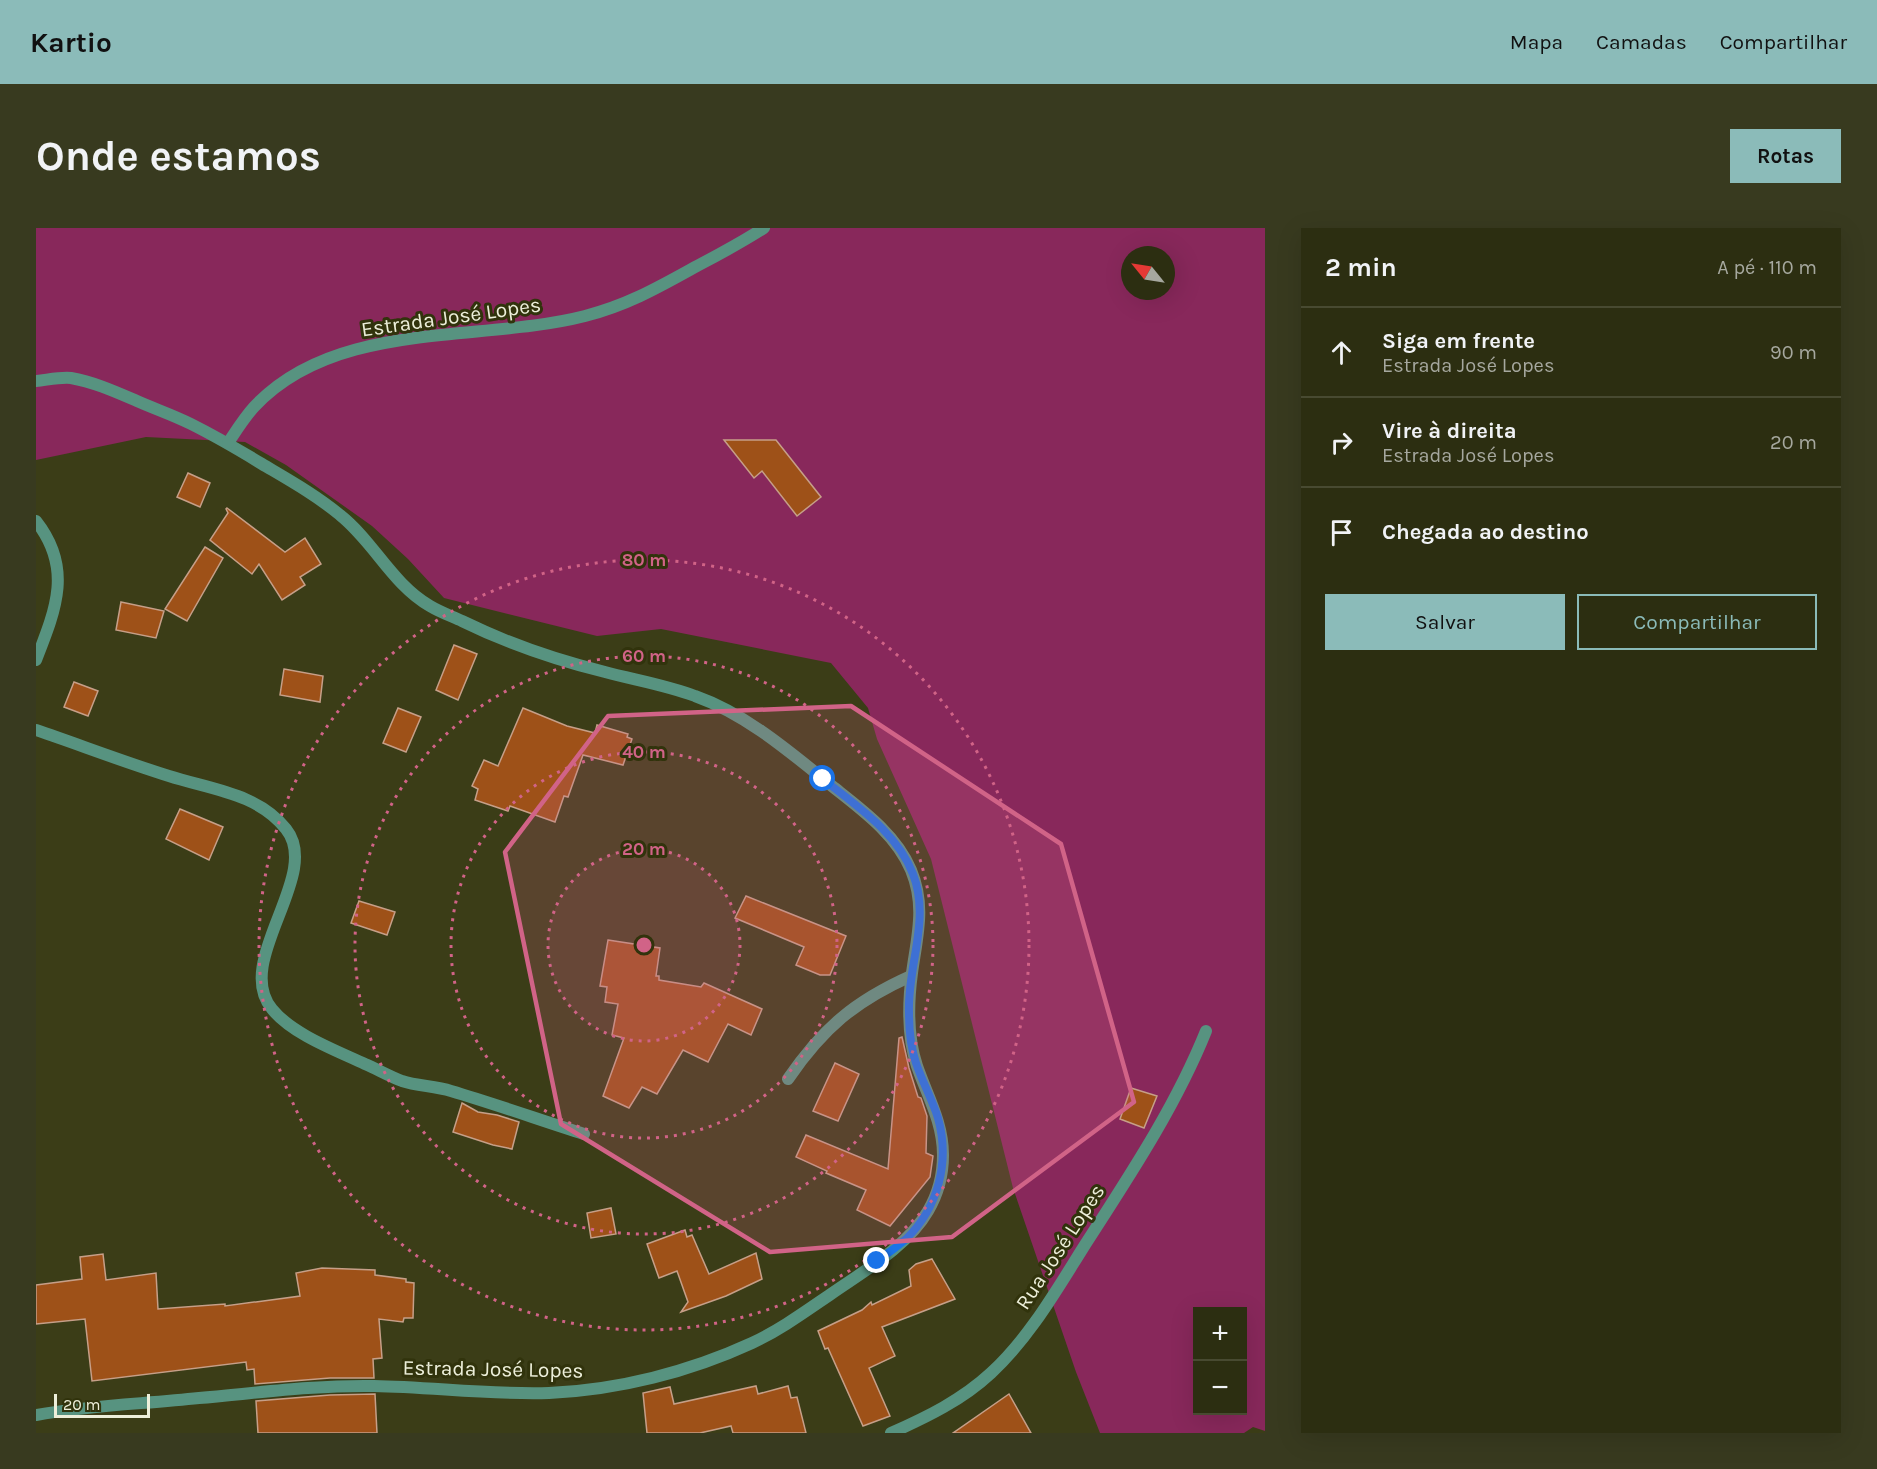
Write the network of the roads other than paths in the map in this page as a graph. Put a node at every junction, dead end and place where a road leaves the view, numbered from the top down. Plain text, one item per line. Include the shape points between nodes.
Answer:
1 (764, 228) edge
2 (36, 381) edge
3 (228, 443) junction
4 (36, 521) edge
5 (36, 660) edge
6 (36, 730) edge
7 (911, 976) junction
8 (1206, 1031) dead end
9 (788, 1079) dead end
10 (584, 1134) dead end
11 (36, 1415) edge
12 (891, 1433) edge

1 - 3 street, Estrada José Lopes via 650,293 603,311 540,324 431,335 347,352 279,385 255,406
2 - 3 street via 66,377 99,386
3 - 7 street, Estrada José Lopes via 343,517 408,590 435,609 514,644 700,698 750,724 823,779 888,834 913,874 921,919
4 - 5 street via 53,547 58,588
6 - 10 street via 239,796 260,806 285,827 293,838 296,858 262,970 262,990 270,1008 284,1021 403,1081 449,1090
7 - 9 street via 886,987 839,1018
7 - 11 street, Estrada José Lopes via 909,1011 915,1061 938,1118 942,1139 940,1183 928,1213 906,1238 847,1283 762,1338 680,1369 591,1390 544,1393 328,1387 89,1406
8 - 12 street, Rua José Lopes via 1172,1102 1116,1198 1034,1323 993,1371 968,1393

